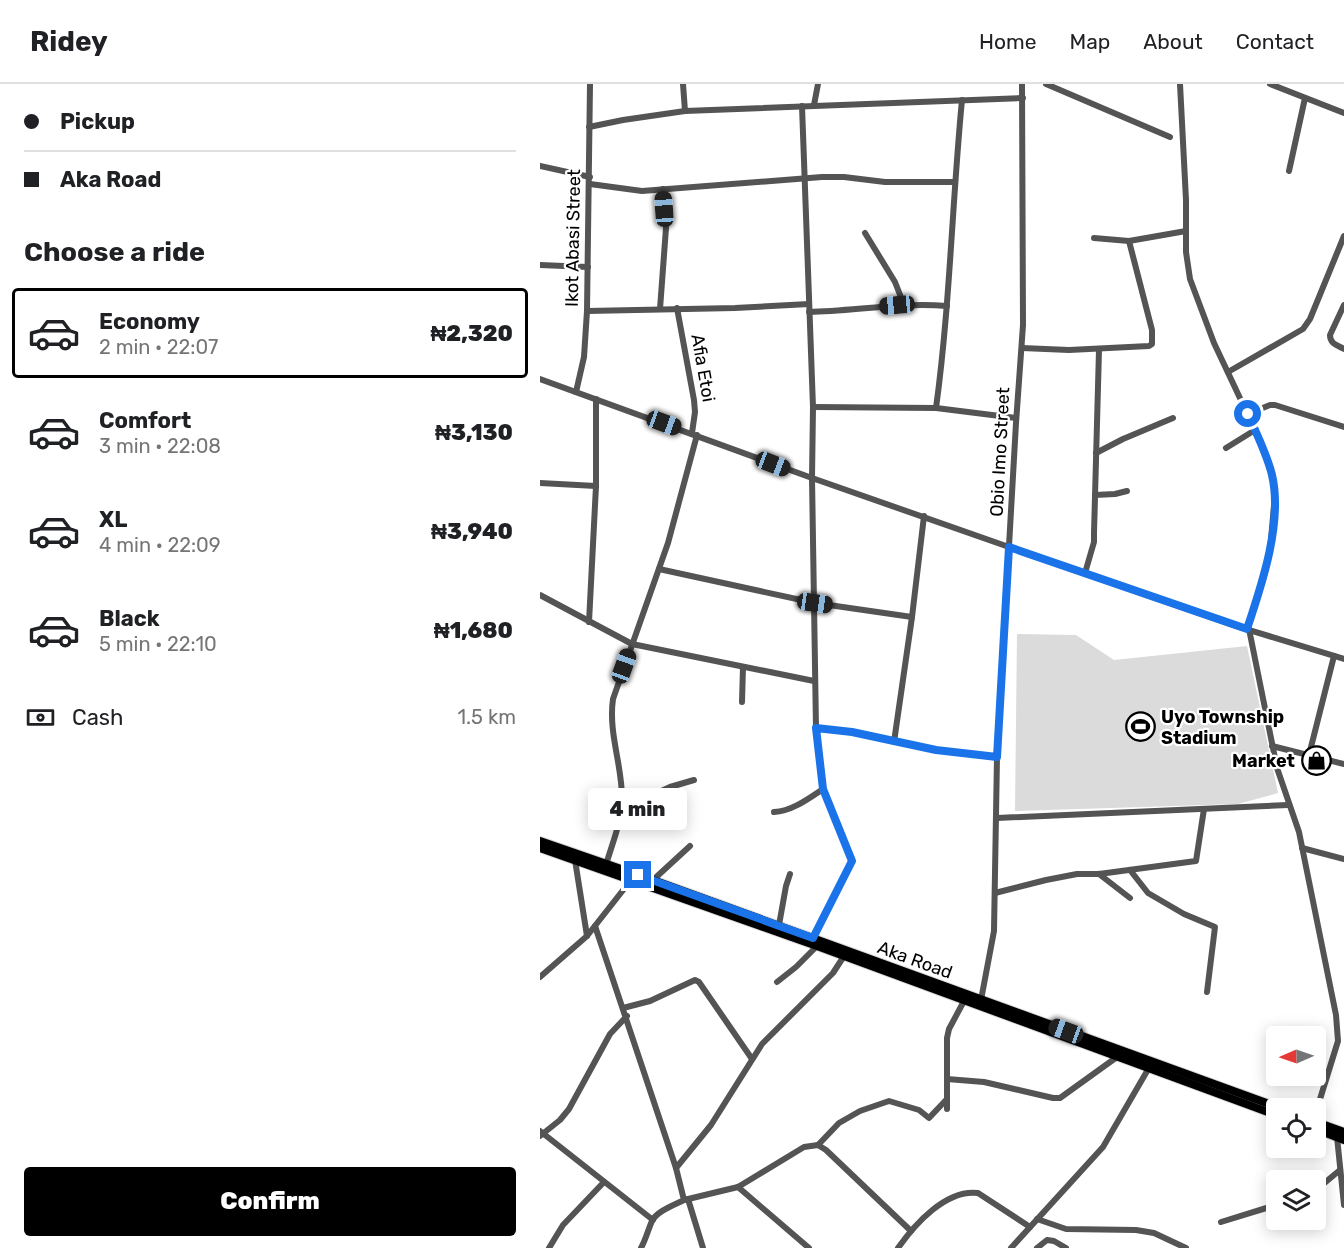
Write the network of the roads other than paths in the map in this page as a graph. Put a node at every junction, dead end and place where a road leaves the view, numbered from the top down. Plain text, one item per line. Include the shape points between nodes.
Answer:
1 (590, 84) edge
2 (683, 84) edge
3 (818, 84) edge
4 (1023, 84) edge
5 (1046, 84) edge
6 (1180, 84) edge
7 (1270, 84) edge
8 (1023, 98) junction
9 (1305, 98) junction
10 (962, 100) junction
11 (814, 105) junction
12 (802, 106) junction
13 (685, 111) junction
14 (1344, 113) edge
15 (589, 127) junction
16 (1170, 137) dead end
17 (540, 166) edge
18 (1289, 171) dead end
19 (805, 179) junction
20 (590, 180) junction
21 (954, 182) junction
22 (663, 189) junction
23 (1186, 231) junction
24 (865, 233) dead end
25 (1344, 236) edge
26 (1094, 238) dead end
27 (1129, 241) junction
28 (540, 265) edge
29 (588, 267) junction
30 (809, 304) junction
31 (904, 305) junction
32 (1344, 305) edge
33 (947, 306) junction
34 (677, 308) junction
35 (660, 309) junction
36 (587, 311) junction
37 (809, 312) junction
38 (1022, 348) junction
39 (1344, 349) edge
40 (1099, 350) junction
41 (1228, 372) junction
42 (540, 379) edge
43 (576, 392) junction
44 (596, 399) junction
45 (813, 407) junction
46 (936, 408) junction
47 (1248, 414) junction
48 (1016, 418) junction
49 (1173, 418) dead end
50 (1344, 427) edge
51 (1255, 430) junction
52 (695, 434) junction
53 (1226, 448) dead end
54 (1096, 453) junction
55 (812, 478) junction
56 (540, 483) edge
57 (596, 486) junction
58 (1127, 491) dead end
59 (1095, 495) junction
60 (924, 516) junction
61 (1009, 547) junction
62 (659, 569) junction
63 (1085, 573) junction
64 (540, 595) edge
65 (815, 603) junction
66 (912, 617) junction
67 (589, 622) junction
68 (1247, 629) junction
69 (632, 644) junction
70 (1334, 656) junction
71 (1344, 659) edge
72 (743, 667) junction
73 (814, 681) junction
74 (742, 702) dead end
75 (816, 728) junction
76 (894, 742) junction
77 (1272, 746) junction
78 (1309, 755) junction
79 (997, 757) junction
80 (1344, 764) edge
81 (694, 780) dead end
82 (823, 789) junction
83 (622, 800) junction
84 (1288, 805) junction
85 (1204, 809) junction
86 (774, 812) dead end
87 (997, 818) junction
88 (540, 841) edge
89 (690, 846) dead end
90 (540, 848) edge
91 (1302, 848) junction
92 (1344, 859) edge
93 (575, 860) junction
94 (606, 865) junction
95 (1130, 870) junction
96 (790, 874) dead end
97 (1099, 874) junction
98 (631, 880) junction
99 (653, 880) junction
100 (995, 893) junction
101 (1131, 898) dead end
102 (778, 925) junction
103 (595, 926) junction
104 (588, 936) junction
105 (815, 942) junction
106 (844, 956) junction
107 (540, 977) edge
108 (777, 982) dead end
109 (1207, 992) dead end
110 (981, 1000) junction
111 (964, 1001) junction
112 (623, 1008) junction
113 (627, 1016) junction
114 (1117, 1057) junction
115 (752, 1059) junction
116 (1150, 1066) junction
117 (947, 1079) junction
118 (1321, 1098) edge
119 (947, 1099) junction
120 (1266, 1103) edge
121 (947, 1109) dead end
122 (1266, 1111) edge
123 (1326, 1127) edge
124 (1326, 1132) edge
125 (541, 1134) edge
126 (1342, 1136) edge
127 (818, 1145) junction
128 (676, 1168) junction
129 (1340, 1170) junction
130 (604, 1182) junction
131 (1326, 1182) edge
132 (1343, 1182) edge
133 (738, 1188) junction
134 (686, 1199) junction
135 (1344, 1205) edge
136 (1266, 1208) edge
137 (1037, 1219) junction
138 (652, 1220) junction
139 (1221, 1222) dead end
140 (1030, 1227) junction
141 (911, 1231) junction
142 (549, 1248) edge
143 (641, 1248) edge
144 (703, 1248) edge
145 (809, 1248) edge
146 (898, 1248) edge
147 (1011, 1248) edge
148 (1037, 1248) edge
149 (1066, 1248) edge
150 (1186, 1248) edge

1 - 15 street, Ikot Abasi Street
2 - 13 street
3 - 11 street
4 - 8 street, Obio Imo Street
5 - 16 street
6 - 23 street
7 - 9 street
8 - 10 street
8 - 38 street, Obio Imo Street
9 - 14 street
9 - 18 street
10 - 11 street
10 - 21 street
11 - 12 street
12 - 13 street
12 - 19 street
13 - 15 street
15 - 20 street, Ikot Abasi Street
17 - 20 street
19 - 21 street
19 - 22 street
19 - 30 street
20 - 22 street via 635,191
20 - 29 street, Ikot Abasi Street
21 - 33 street
22 - 35 street via 666,228
23 - 27 street
23 - 41 street via 1192,288
24 - 31 street via 895,282
25 - 41 street via 1303,329
26 - 27 street
27 - 40 street via 1152,330 1152,344
28 - 29 street
29 - 36 street, Ikot Abasi Street
30 - 34 street
30 - 37 street
31 - 33 street
31 - 37 street
32 - 39 street via 1330,335 1333,344
33 - 46 street
34 - 35 street
34 - 52 street, Afia Etoi via 694,400
35 - 36 street
36 - 43 street, Ikot Abasi Street via 584,357
37 - 45 street
38 - 40 street
38 - 48 street, Obio Imo Street
40 - 54 street
41 - 47 street
42 - 43 street
43 - 44 street
44 - 52 street
44 - 57 street
45 - 46 street
45 - 55 street
46 - 48 street
47 - 50 street via 1275,405
47 - 51 street
48 - 61 street, Obio Imo Street
49 - 54 street
51 - 53 street
51 - 68 street via 1272,473 1275,494 1270,551
52 - 55 street
52 - 62 street, Afia Etoi via 687,478
54 - 59 street
55 - 60 street
55 - 65 street
56 - 57 street
57 - 67 street
58 - 59 street
59 - 63 street via 1094,543
60 - 61 street
60 - 66 street
61 - 63 street
61 - 79 street, Obio Imo Street
62 - 65 street
62 - 69 street, Afia Etoi
63 - 68 street
64 - 67 street
65 - 66 street
65 - 73 street
66 - 76 street
67 - 69 street
68 - 70 street
68 - 77 street
69 - 72 street
69 - 83 street, Afia Etoi via 611,711
70 - 71 street
70 - 78 street
72 - 73 street
72 - 74 street
73 - 75 street
75 - 76 street
75 - 82 street
76 - 79 street
77 - 78 street
77 - 84 street
78 - 80 street
79 - 87 street, Obio Imo Street
81 - 83 street via 644,799
82 - 86 street via 783,812
82 - 105 street via 852,861
83 - 94 street, Afia Etoi
84 - 85 street
84 - 91 street
85 - 87 street
85 - 95 street via 1196,861
87 - 100 street, Obio Imo Street
88 - 94 main road, Aka Road
89 - 99 street
90 - 93 main road, Aka Road
91 - 92 street
91 - 118 street via 1338,1031
93 - 98 main road, Aka Road
93 - 104 street
94 - 99 main road, Aka Road
95 - 97 street
95 - 109 street via 1148,893 1215,927
96 - 102 street
97 - 100 street via 1077,874
97 - 101 street
98 - 103 street
98 - 105 main road, Aka Road
99 - 102 main road, Aka Road
100 - 110 street, Obio Imo Street via 994,931
102 - 105 main road, Aka Road
103 - 104 street
103 - 112 street
104 - 107 street
105 - 106 main road, Aka Road
105 - 108 street via 796,968
105 - 110 main road, Aka Road
106 - 111 main road, Aka Road
106 - 115 street via 833,973
110 - 116 main road, Aka Road
111 - 114 main road, Aka Road
111 - 117 street via 947,1038
112 - 113 street
112 - 115 street via 650,1001 695,980
113 - 125 street via 610,1034 569,1109
113 - 128 street
114 - 116 main road, Aka Road
114 - 117 street via 1060,1098 984,1082
115 - 128 street via 711,1125
116 - 120 main road, Aka Road
116 - 122 main road, Aka Road
116 - 137 street via 1103,1147
117 - 119 street
119 - 121 street
119 - 127 street via 929,1118 919,1110 889,1101 860,1111 838,1123
123 - 126 main road
124 - 126 main road
125 - 130 street
126 - 129 street
127 - 133 street via 804,1147
127 - 141 street
128 - 134 street
129 - 131 street
129 - 132 street
130 - 138 street
130 - 142 street via 562,1225
132 - 135 street
133 - 134 street
133 - 145 street
134 - 138 street
134 - 144 street
136 - 139 street
137 - 140 street
137 - 150 street via 1066,1228 1154,1233
138 - 143 street
140 - 141 street via 978,1193 968,1192 948,1200
140 - 147 street
141 - 146 street
148 - 149 street via 1047,1240

